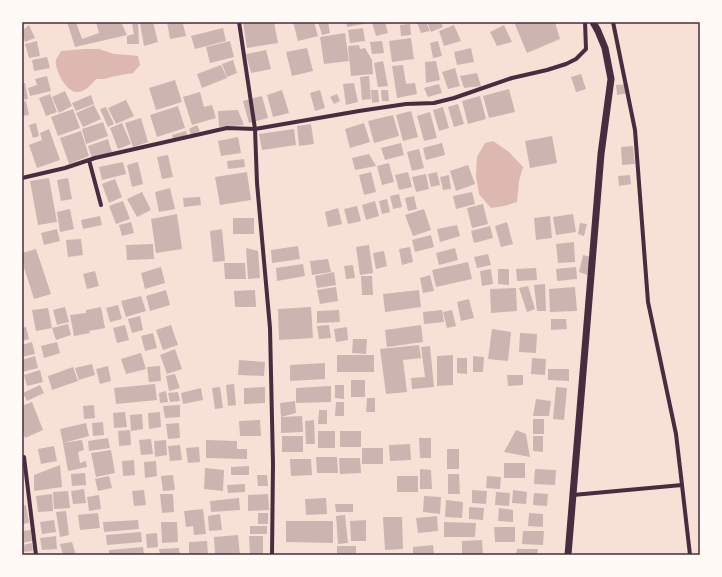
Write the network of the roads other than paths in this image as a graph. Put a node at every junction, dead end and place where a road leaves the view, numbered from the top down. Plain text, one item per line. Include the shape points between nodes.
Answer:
1 (239, 22) edge
2 (585, 22) edge
3 (593, 22) edge
4 (613, 22) edge
5 (255, 129) junction
6 (89, 160) junction
7 (22, 178) edge
8 (101, 205) dead end
9 (22, 457) edge
10 (682, 485) junction
11 (573, 495) junction
12 (36, 555) edge
13 (272, 555) edge
14 (568, 555) edge
15 (690, 555) edge

1 - 5 street
2 - 5 street via 586,49 566,64 438,102 406,104
3 - 11 street via 605,48 611,79 601,154
4 - 10 street via 635,130 648,302 676,434
5 - 6 street via 227,128
5 - 13 street via 257,183 270,328
6 - 7 street
6 - 8 street
9 - 12 street
10 - 11 street
10 - 15 street
11 - 14 street

